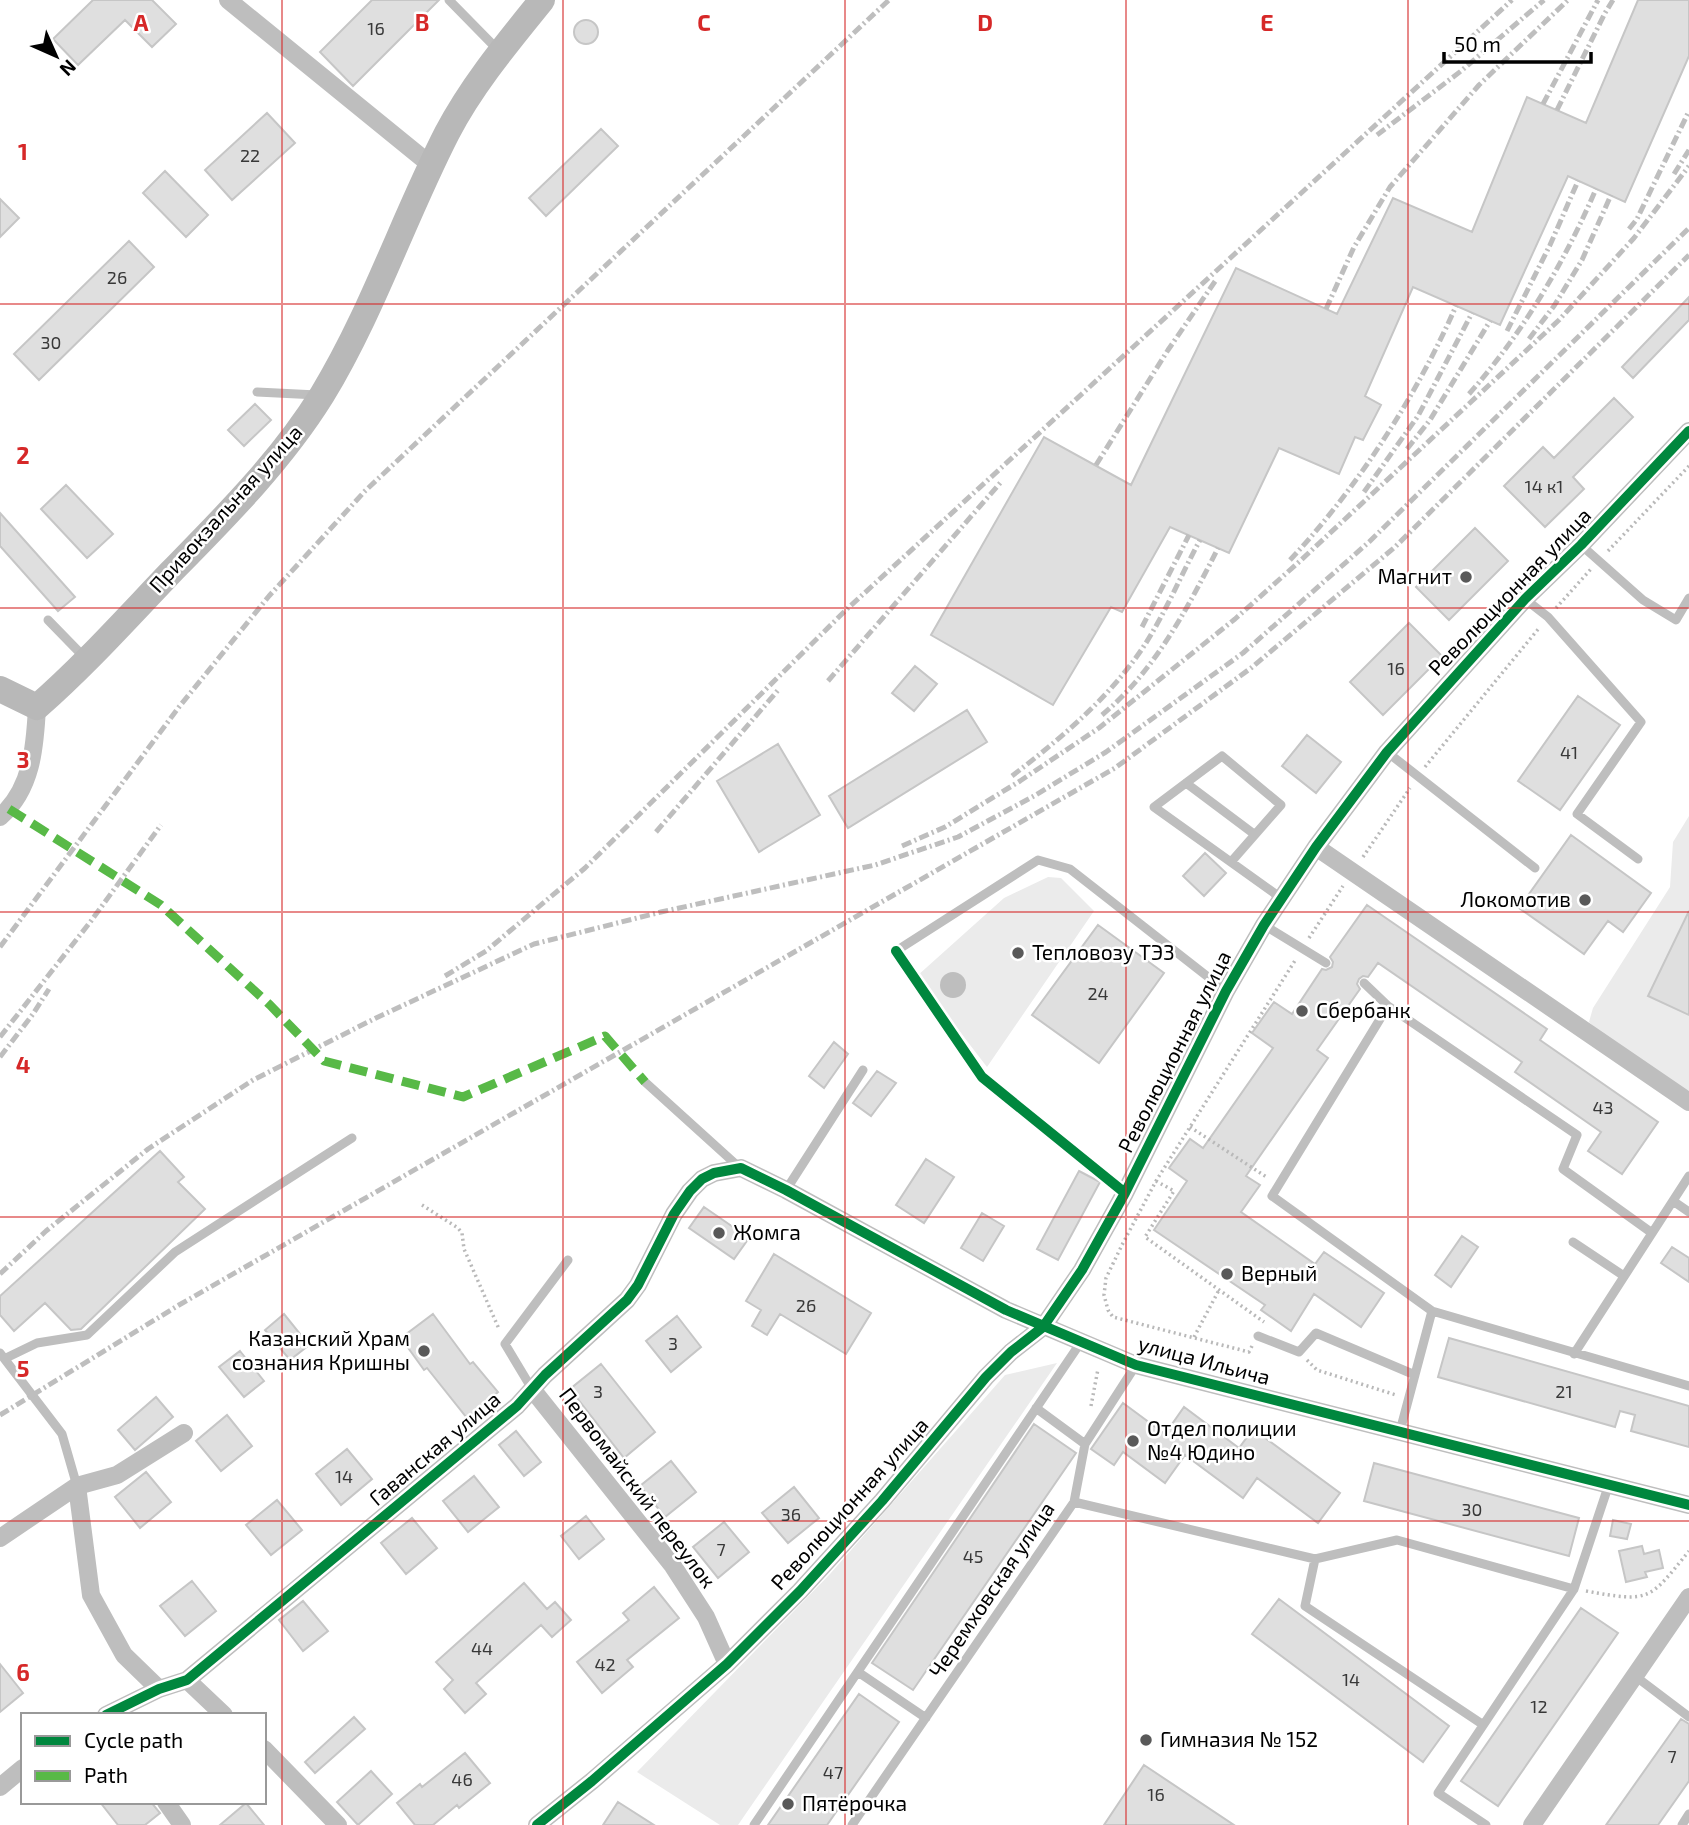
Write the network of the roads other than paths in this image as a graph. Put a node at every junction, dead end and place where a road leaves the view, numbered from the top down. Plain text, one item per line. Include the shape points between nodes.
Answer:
1 (228, 0) edge
2 (449, 0) edge
3 (542, 0) edge
4 (500, 52) junction
5 (432, 166) junction
6 (257, 392) dead end
7 (322, 395) junction
8 (1689, 431) edge
9 (1581, 545) junction
10 (1689, 598) edge
11 (1525, 599) junction
12 (48, 620) dead end
13 (87, 660) junction
14 (0, 689) edge
15 (37, 707) junction
16 (1387, 752) junction
17 (1186, 783) junction
18 (0, 817) edge
19 (1254, 834) junction
20 (1315, 847) junction
21 (1638, 859) dead end
22 (1231, 862) junction
23 (1535, 868) dead end
24 (1281, 898) junction
25 (1264, 925) junction
26 (897, 951) road end
27 (1326, 963) dead end
28 (1364, 983) dead end
29 (1226, 991) junction
30 (1388, 1006) junction
31 (863, 1070) dead end
32 (645, 1082) dead end
33 (1689, 1102) edge
34 (352, 1138) dead end
35 (741, 1168) junction
36 (1689, 1176) edge
37 (786, 1190) junction
38 (1673, 1202) junction
39 (1689, 1212) edge
40 (1652, 1234) junction
41 (1573, 1242) dead end
42 (568, 1260) dead end
43 (1624, 1276) junction
44 (1432, 1311) junction
45 (1042, 1327) junction
46 (1258, 1336) road end
47 (1081, 1342) junction
48 (1573, 1354) junction
49 (3, 1356) edge
50 (1136, 1364) junction
51 (1415, 1375) junction
52 (1689, 1386) edge
53 (532, 1389) junction
54 (1036, 1408) junction
55 (1399, 1431) junction
56 (184, 1433) dead end
57 (1085, 1444) junction
58 (1609, 1485) junction
59 (77, 1486) junction
60 (1074, 1502) junction
61 (1689, 1504) edge
62 (0, 1538) edge
63 (1315, 1559) junction
64 (1574, 1589) junction
65 (1689, 1597) edge
66 (727, 1664) junction
67 (858, 1672) junction
68 (1635, 1676) junction
69 (187, 1680) junction
70 (151, 1693) junction
71 (110, 1713) edge
72 (142, 1713) edge
73 (222, 1713) edge
74 (1689, 1717) edge
75 (926, 1718) junction
76 (1482, 1724) junction
77 (266, 1751) edge
78 (21, 1770) edge
79 (0, 1787) edge
80 (167, 1804) edge
81 (1689, 1814) edge
82 (182, 1825) edge
83 (338, 1825) edge
84 (537, 1825) edge
85 (754, 1825) edge
86 (852, 1825) edge
87 (1486, 1825) edge
88 (1532, 1825) edge
89 (1682, 1825) edge

1 - 5 street
2 - 4 lane
3 - 4 main road, Привокзальная улица
4 - 5 main road, Привокзальная улица via 448,131
5 - 7 main road, Привокзальная улица via 348,349
6 - 7 lane
7 - 13 main road, Привокзальная улица via 243,496
8 - 9 street, Революционная улица
9 - 10 lane via 1643,600 1676,620
9 - 11 street, Революционная улица
11 - 16 street, Революционная улица
11 - 21 lane via 1548,617 1641,722 1577,814
12 - 13 lane
13 - 15 main road, Привокзальная улица
14 - 15 main road
15 - 18 street via 28,776
16 - 20 street, Революционная улица
16 - 23 lane
17 - 19 lane
17 - 19 lane via 1222,756 1281,805
17 - 22 lane via 1154,807
19 - 22 lane
20 - 24 street, Революционная улица
20 - 33 street
22 - 24 lane
24 - 25 street, Революционная улица
25 - 27 lane
25 - 29 street, Революционная улица
26 - 29 lane via 1038,860 1070,869
28 - 30 lane
29 - 45 street, Революционная улица via 1125,1193 1082,1270
30 - 40 lane via 1577,1135 1563,1169
30 - 44 lane via 1272,1196
31 - 37 lane
32 - 35 lane, улица Ильича
34 - 49 lane via 175,1252 87,1335 37,1343
35 - 37 street, улица Ильича
35 - 53 street, Гаванская улица via 714,1173 690,1191 627,1300
36 - 38 lane
37 - 45 street, улица Ильича
38 - 39 lane
38 - 40 lane
40 - 43 lane
41 - 43 lane
42 - 53 lane, Первомайский переулок via 505,1344
43 - 48 lane
44 - 48 lane
44 - 51 lane
45 - 47 street, улица Ильича
45 - 66 street, Революционная улица via 986,1377 882,1502
46 - 51 lane via 1298,1352 1316,1333
47 - 50 street, улица Ильича
47 - 54 lane
48 - 52 lane
49 - 59 lane via 62,1434
50 - 55 street, улица Ильича
50 - 57 lane, Черемховская улица
51 - 55 lane
53 - 66 street, Первомайский переулок via 673,1566 706,1616
53 - 69 street, Гаванская улица
54 - 57 lane
54 - 67 lane
55 - 58 street, улица Ильича
56 - 59 street via 117,1475
57 - 60 lane, Черемховская улица
58 - 61 street, улица Ильича
58 - 64 lane
59 - 62 street
59 - 70 street via 91,1595
60 - 63 lane
60 - 75 lane, Черемховская улица
63 - 64 lane via 1397,1540
63 - 76 lane via 1305,1605
64 - 76 lane
65 - 68 street
66 - 84 street, Революционная улица
67 - 75 lane
67 - 85 lane
68 - 74 lane
68 - 88 street
69 - 70 street, Гаванская улица
69 - 73 street
70 - 71 street, Гаванская улица
70 - 72 street
75 - 86 lane, Черемховская улица
76 - 87 lane via 1438,1793
77 - 83 street
78 - 79 street
80 - 82 street
81 - 89 lane

